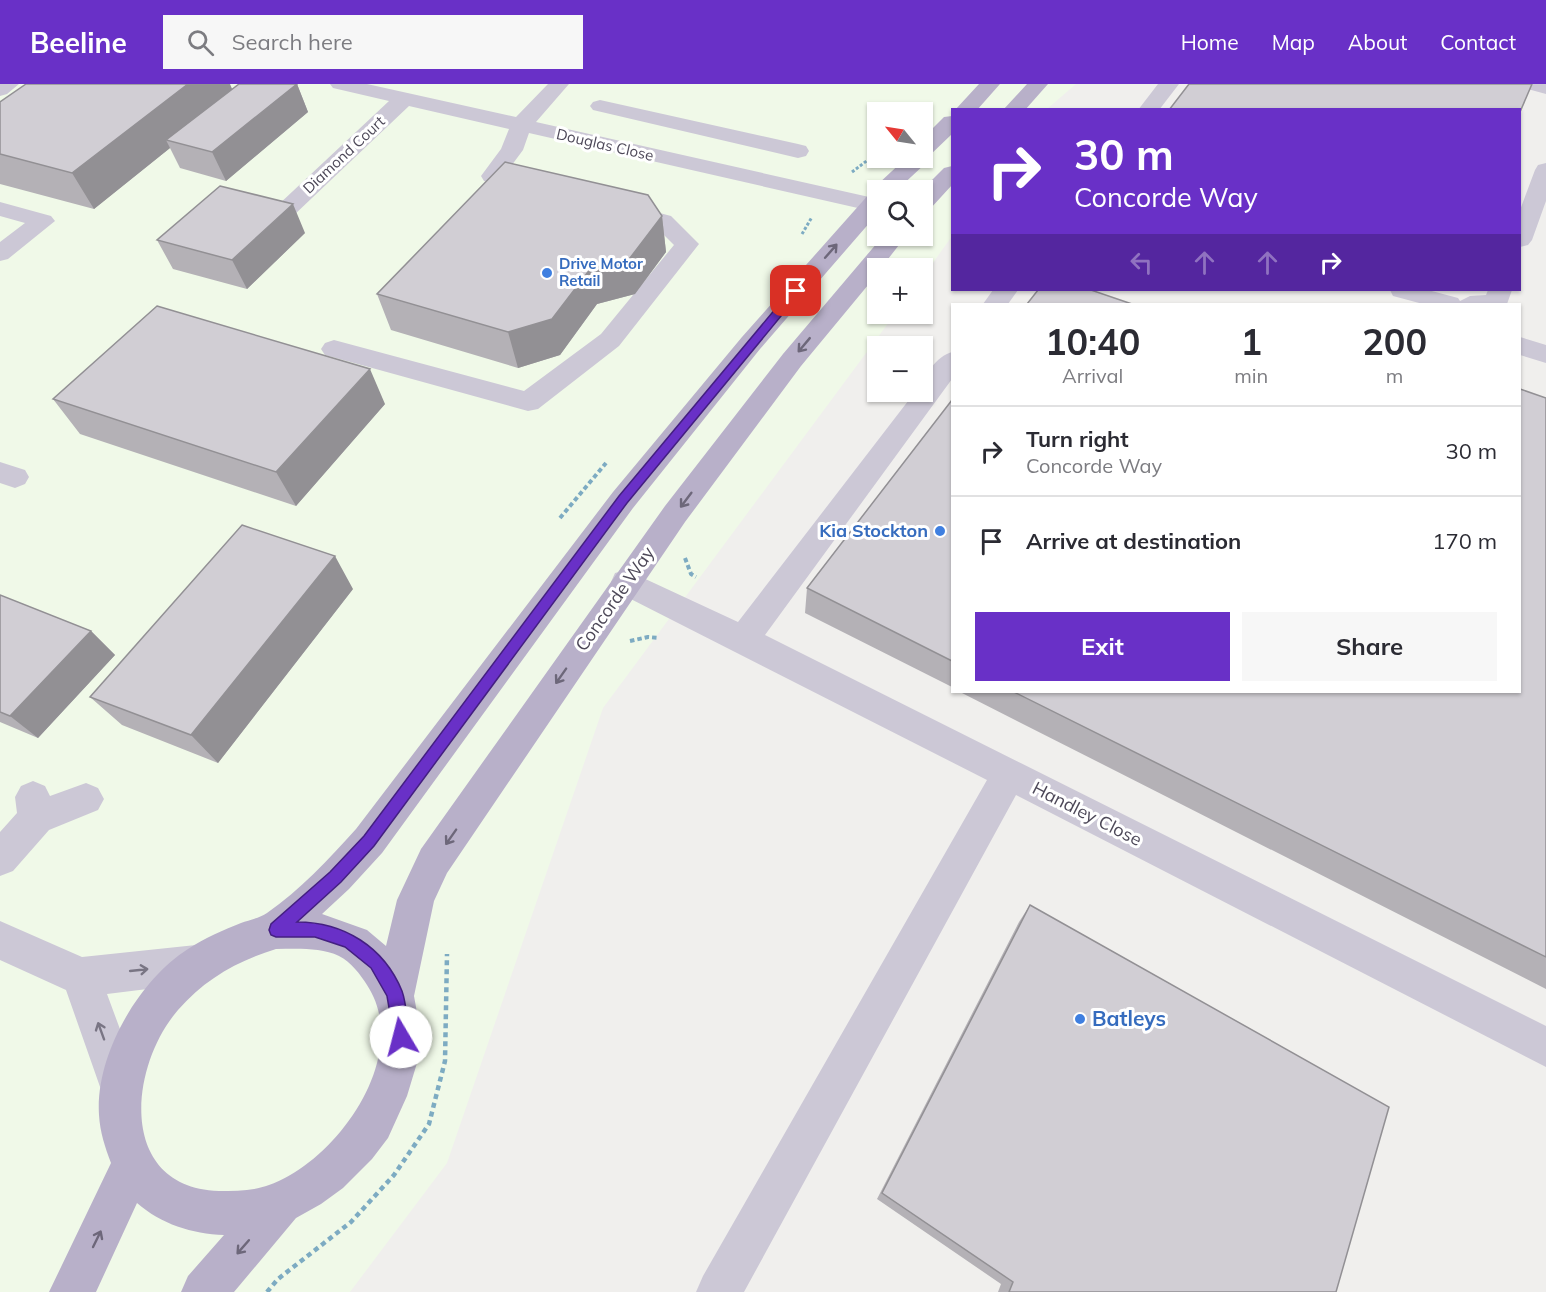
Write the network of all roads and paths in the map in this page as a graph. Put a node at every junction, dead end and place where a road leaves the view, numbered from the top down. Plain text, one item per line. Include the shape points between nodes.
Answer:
1 (9, 84) edge
2 (340, 84) edge
3 (559, 84) edge
4 (990, 84) edge
5 (1038, 84) edge
6 (1169, 84) edge
7 (1531, 84) edge
8 (1546, 88) edge
9 (0, 90) edge
10 (404, 99) junction
11 (967, 108) edge
12 (1015, 108) edge
13 (1150, 108) edge
14 (951, 123) edge
15 (521, 126) junction
16 (573, 137) junction
17 (933, 142) edge
18 (798, 150) dead end
19 (908, 168) edge
20 (1546, 170) edge
21 (951, 174) edge
22 (896, 180) edge
23 (933, 193) edge
24 (561, 194) edge
25 (867, 196) edge
26 (595, 203) edge
27 (0, 209) edge
28 (285, 211) edge
29 (867, 211) edge
30 (1521, 237) edge
31 (887, 246) edge
32 (0, 254) edge
33 (1005, 291) edge
34 (1405, 291) edge
35 (996, 303) edge
36 (1446, 303) edge
37 (1521, 346) edge
38 (334, 349) dead end
39 (1546, 354) edge
40 (951, 362) edge
41 (687, 550) dead end
42 (626, 582) junction
43 (689, 612) junction
44 (743, 640) junction
45 (628, 642) dead end
46 (1009, 774) junction
47 (86, 799) dead end
48 (0, 859) edge
49 (276, 930) junction
50 (0, 940) edge
51 (447, 942) dead end
52 (196, 964) junction
53 (81, 977) junction
54 (395, 994) junction
55 (1546, 1047) edge
56 (120, 1086) junction
57 (132, 1166) junction
58 (281, 1203) junction
59 (72, 1292) edge
60 (204, 1292) edge
61 (267, 1292) edge
62 (719, 1292) edge

1 - 9 street
2 - 10 street, Douglas Close
3 - 15 street
4 - 11 main road
5 - 12 main road
6 - 13 street
7 - 8 street
10 - 15 street, Douglas Close
10 - 28 street, Diamond Court
14 - 17 main road
15 - 16 street, Douglas Close
15 - 24 street via 512,150 492,176
16 - 18 street via 607,99
16 - 25 street, Douglas Close
19 - 22 main road
20 - 30 street
21 - 23 main road
26 - 38 street via 663,221 687,244 610,340 528,402
27 - 32 street via 43,221
49 -> 29 main road via 336,877 369,841 623,500 751,343
31 -> 42 main road, Concorde Way via 792,360
33 - 35 street
34 - 36 street
37 - 39 street
40 - 44 street
41 - 43 path via 685,558 691,574 709,586
42 - 43 street, Handley Close
42 -> 54 main road, Concorde Way via 434,861 416,900
43 - 44 street, Handley Close
43 - 45 path via 666,639 648,637
44 - 46 street, Handley Close
46 - 55 street, Handley Close
46 - 62 street
47 - 48 street via 35,807
49 - 52 main road via 236,942
49 - 54 main road via 315,930 350,940 377,963
50 - 53 street
51 - 61 path via 445,1061 429,1124 394,1175 351,1222
53 -> 52 street
52 - 56 main road via 162,998 135,1040
56 -> 53 street
54 - 58 main road via 401,1037 392,1085 368,1133 329,1174
56 - 57 main road via 119,1128
57 - 58 main road via 157,1195 193,1211 236,1214
59 -> 57 main road
58 -> 60 main road

